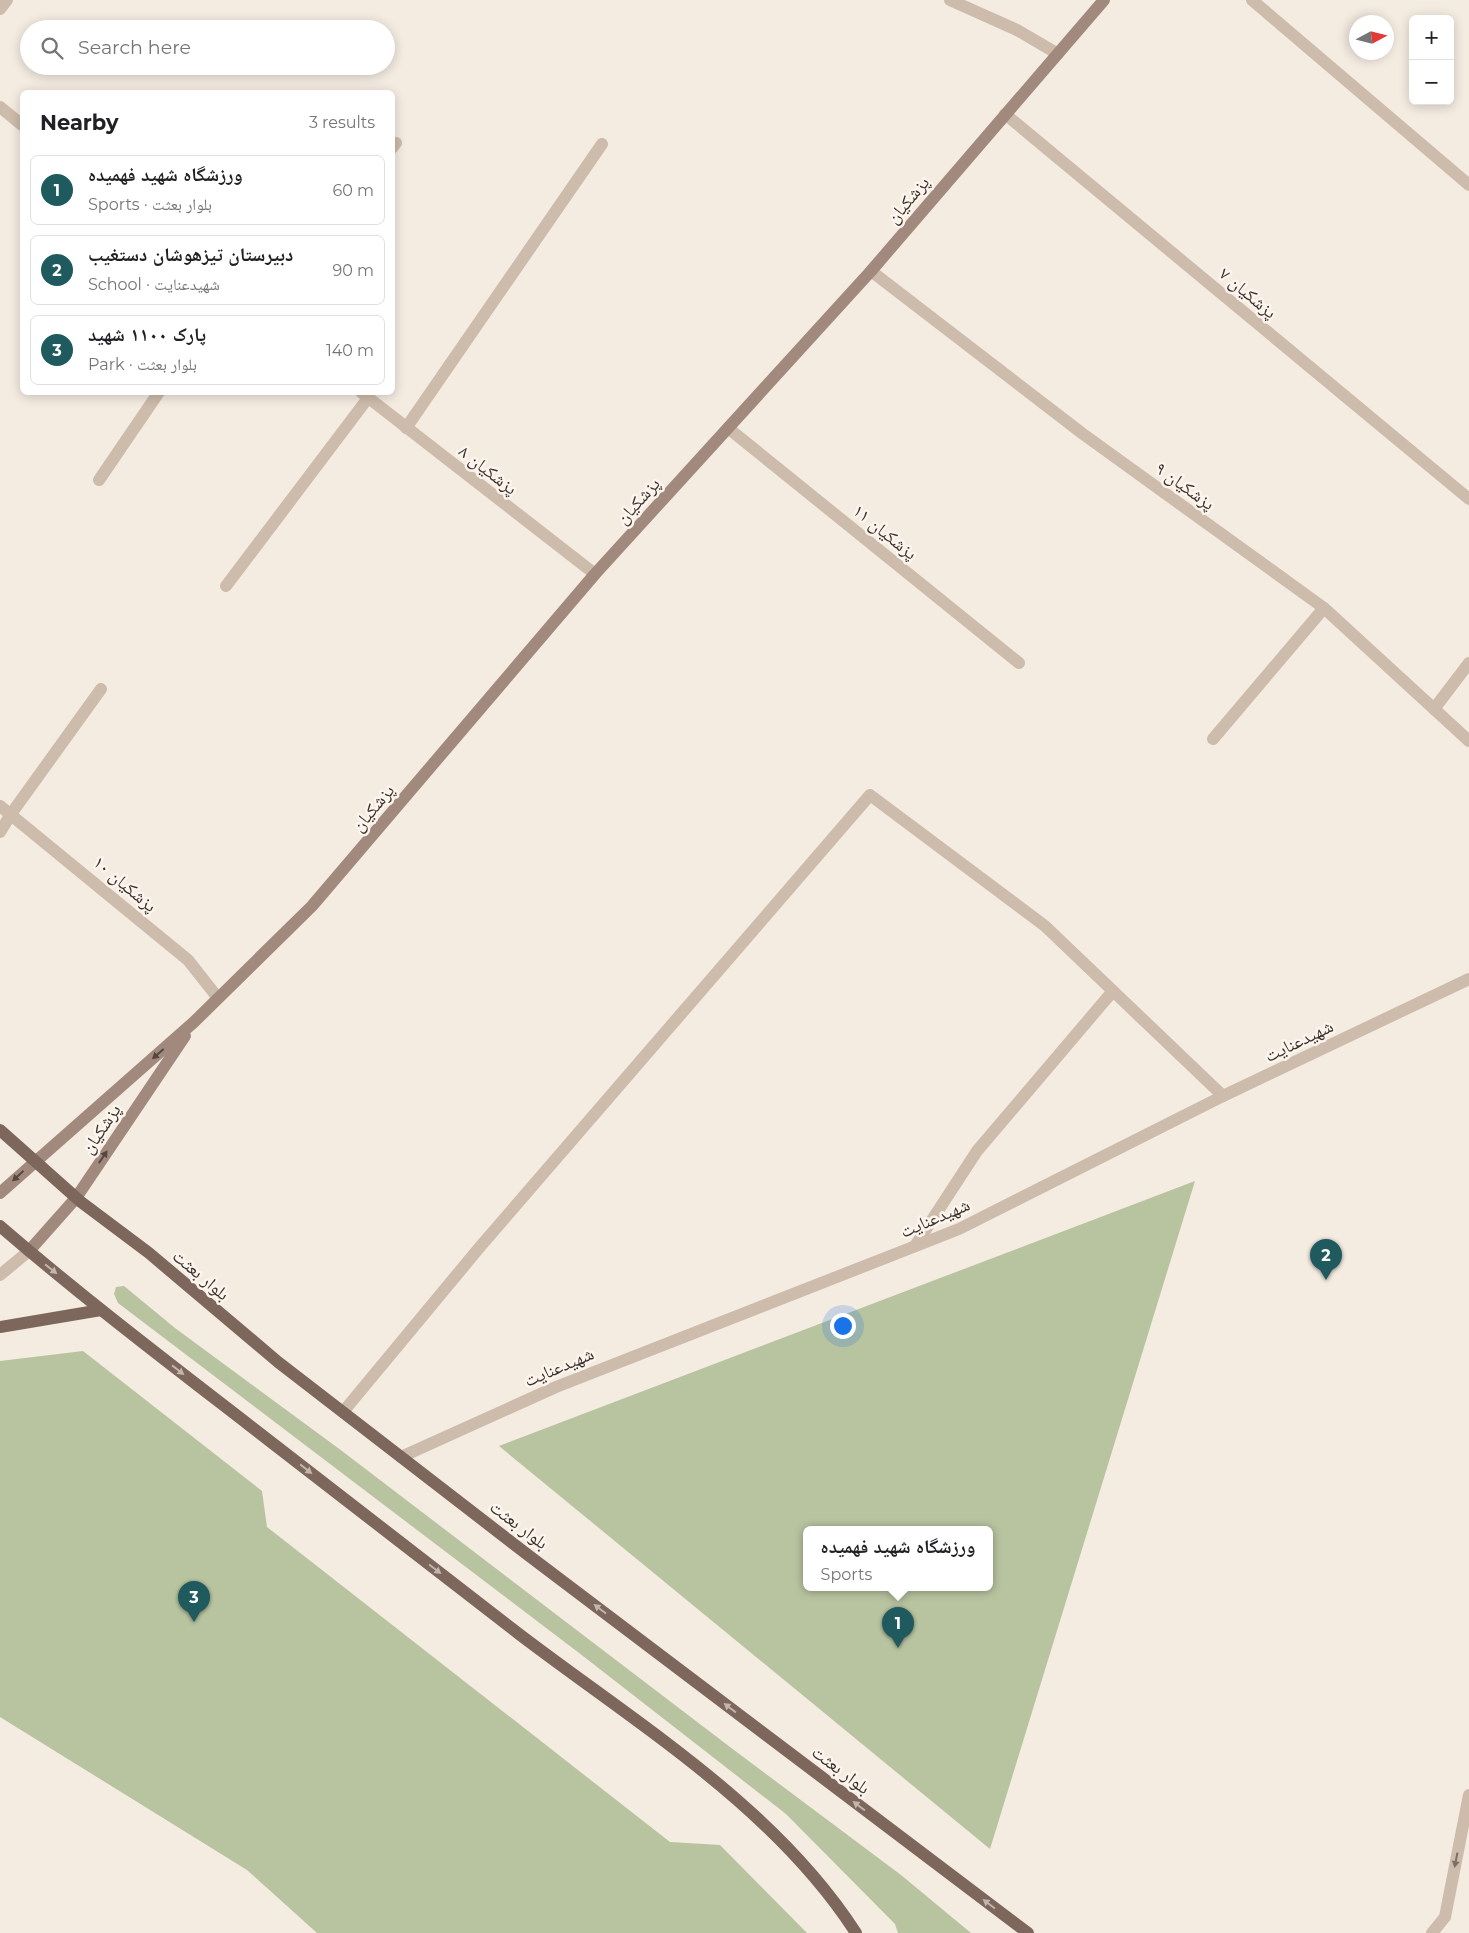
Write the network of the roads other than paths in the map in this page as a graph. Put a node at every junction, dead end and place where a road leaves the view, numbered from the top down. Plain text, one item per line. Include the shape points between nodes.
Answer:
1 (7, 0) edge
2 (950, 0) edge
3 (1104, 0) edge
4 (1252, 0) edge
5 (0, 10) edge
6 (1058, 54) junction
7 (0, 107) edge
8 (1005, 114) junction
9 (20, 123) edge
10 (602, 144) dead end
11 (1469, 185) edge
12 (871, 271) junction
13 (157, 395) edge
14 (365, 395) edge
15 (406, 428) junction
16 (728, 428) junction
17 (99, 480) dead end
18 (1469, 499) edge
19 (594, 574) junction
20 (226, 586) dead end
21 (1324, 608) junction
22 (1020, 663) dead end
23 (1469, 663) edge
24 (101, 689) dead end
25 (1434, 710) junction
26 (1213, 739) dead end
27 (1469, 741) edge
28 (0, 806) edge
29 (11, 814) junction
30 (0, 832) edge
31 (1469, 979) edge
32 (1113, 991) junction
33 (218, 998) junction
34 (194, 1022) junction
35 (1223, 1096) junction
36 (0, 1130) edge
37 (35, 1160) junction
38 (0, 1193) edge
39 (76, 1198) junction
40 (0, 1226) edge
41 (915, 1246) junction
42 (29, 1251) junction
43 (0, 1275) edge
44 (101, 1310) junction
45 (0, 1326) edge
46 (343, 1412) junction
47 (401, 1457) junction
48 (1469, 1795) edge
49 (856, 1933) edge
50 (1028, 1933) edge
51 (1432, 1933) edge

1 - 5 street
2 - 6 street via 1017,30
3 - 6 main road, پزشکیان
4 - 11 street
6 - 8 main road, پزشکیان
7 - 9 street
8 - 12 main road, پزشکیان
8 - 18 street, پزشکیان ۷
10 - 15 street
12 - 16 main road, پزشکیان
12 - 21 street, پزشکیان ۹ via 1083,434
13 - 17 street
14 - 15 street, پزشکیان ۸
14 - 20 street
15 - 19 street, پزشکیان ۸
16 - 19 main road, پزشکیان
16 - 22 street, پزشکیان ۱۱
19 - 33 main road, پزشکیان via 312,906
21 - 25 street, پزشکیان ۹
21 - 26 street
23 - 25 street
24 - 29 street
25 - 27 street, پزشکیان ۹
28 - 29 street, پزشکیان ۱۰
29 - 30 street
29 - 33 street, پزشکیان ۱۰ via 188,960
31 - 35 street, شهیدعنایت
32 - 35 street
32 - 41 street via 977,1151
32 - 46 street via 1045,926 870,796 479,1248
33 - 34 main road, پزشکیان
34 -> 37 main road, پزشکیان
39 -> 34 main road, پزشکیان
35 - 41 street, شهیدعنایت via 959,1229
36 - 37 main road, بلوار بعثت
37 -> 38 main road, پزشکیان
37 - 39 main road, بلوار بعثت
39 - 42 main road, پزشکیان
39 - 46 main road, بلوار بعثت via 149,1253
40 - 42 main road
41 - 47 street, شهیدعنایت via 556,1387
42 - 43 street
42 -> 44 main road
44 - 45 main road
44 -> 49 main road via 484,1607 707,1774 767,1826 809,1869
46 - 47 main road, بلوار بعثت
50 -> 47 main road, بلوار بعثت
48 -> 51 street via 1445,1916

